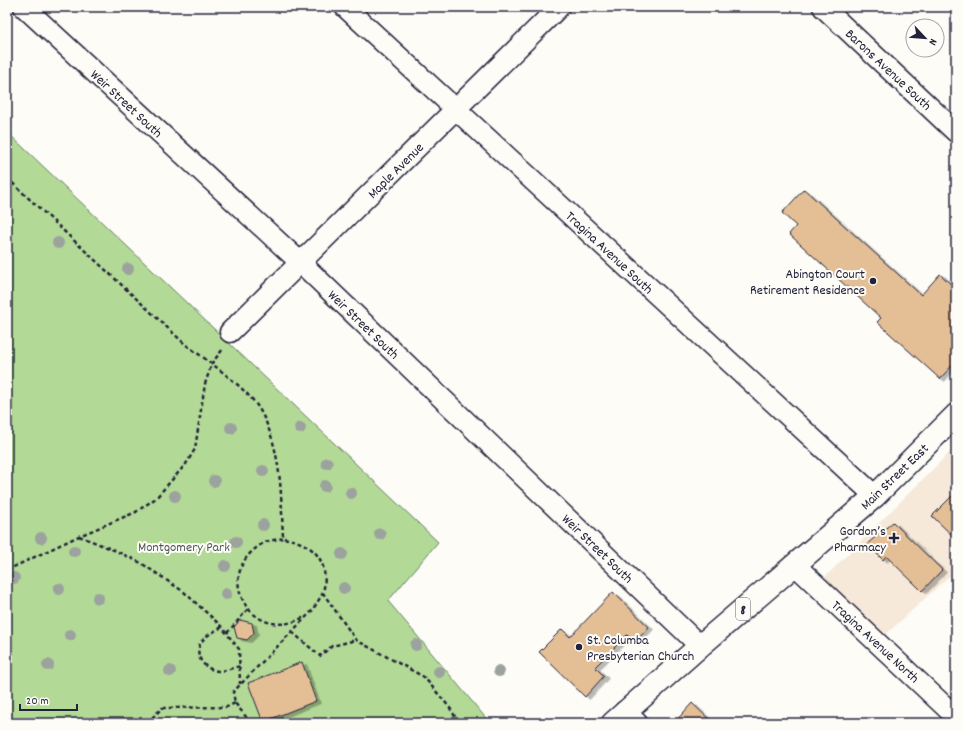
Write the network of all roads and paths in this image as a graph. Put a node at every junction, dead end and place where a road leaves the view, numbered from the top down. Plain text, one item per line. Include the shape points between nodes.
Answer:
1 (24, 7) edge
2 (344, 7) edge
3 (559, 7) edge
4 (823, 7) edge
5 (456, 110) junction
6 (956, 132) edge
7 (7, 178) edge
8 (301, 263) junction
9 (230, 332) joint
10 (212, 363) junction
11 (954, 420) edge
12 (875, 496) junction
13 (79, 536) junction
14 (283, 538) junction
15 (795, 565) junction
16 (7, 570) edge
17 (324, 593) junction
18 (248, 609) junction
19 (308, 615) junction
20 (222, 627) junction
21 (292, 632) junction
22 (227, 633) junction
23 (356, 640) junction
24 (700, 646) junction
25 (240, 666) junction
26 (240, 684) junction
27 (235, 703) junction
28 (956, 717) edge
29 (625, 719) edge
30 (148, 723) edge
31 (251, 723) edge
32 (459, 723) edge

1 - 8 street, Weir Street South
2 - 5 street, Tragina Avenue South
3 - 5 street, Maple Avenue
4 - 6 street, Barons Avenue South
5 - 8 street, Maple Avenue
5 - 12 street, Tragina Avenue South
7 - 10 path via 186,345
8 - 9 street, Maple Avenue
8 - 24 street, Weir Street South
9 - 10 path via 221,353
10 - 13 path via 205,384 195,449 186,464 156,498 136,512
10 - 14 path via 257,406 269,430 277,458
11 - 12 main road, Main Street East / 8
12 - 15 main road, Main Street East / 8
13 - 16 path
13 - 20 path via 141,563 184,592
14 - 17 path via 301,543 317,555 324,566
14 - 18 path via 264,543 249,553 241,565 238,581 242,600
15 - 24 main road, Main Street East / 8
15 - 28 street, Tragina Avenue North
17 - 19 path
17 - 23 path
18 - 19 path via 262,620 278,625 293,623
18 - 22 path
19 - 21 path
20 - 22 path
20 - 25 path via 209,635 200,645 199,655 202,664 219,671
21 - 23 path via 320,656 332,646
21 - 26 path
22 - 25 path via 239,649
23 - 32 path via 424,677
24 - 29 main road, Main Street East / 8
25 - 26 path
26 - 27 path via 233,692
27 - 30 path via 227,707 162,708
27 - 31 path

